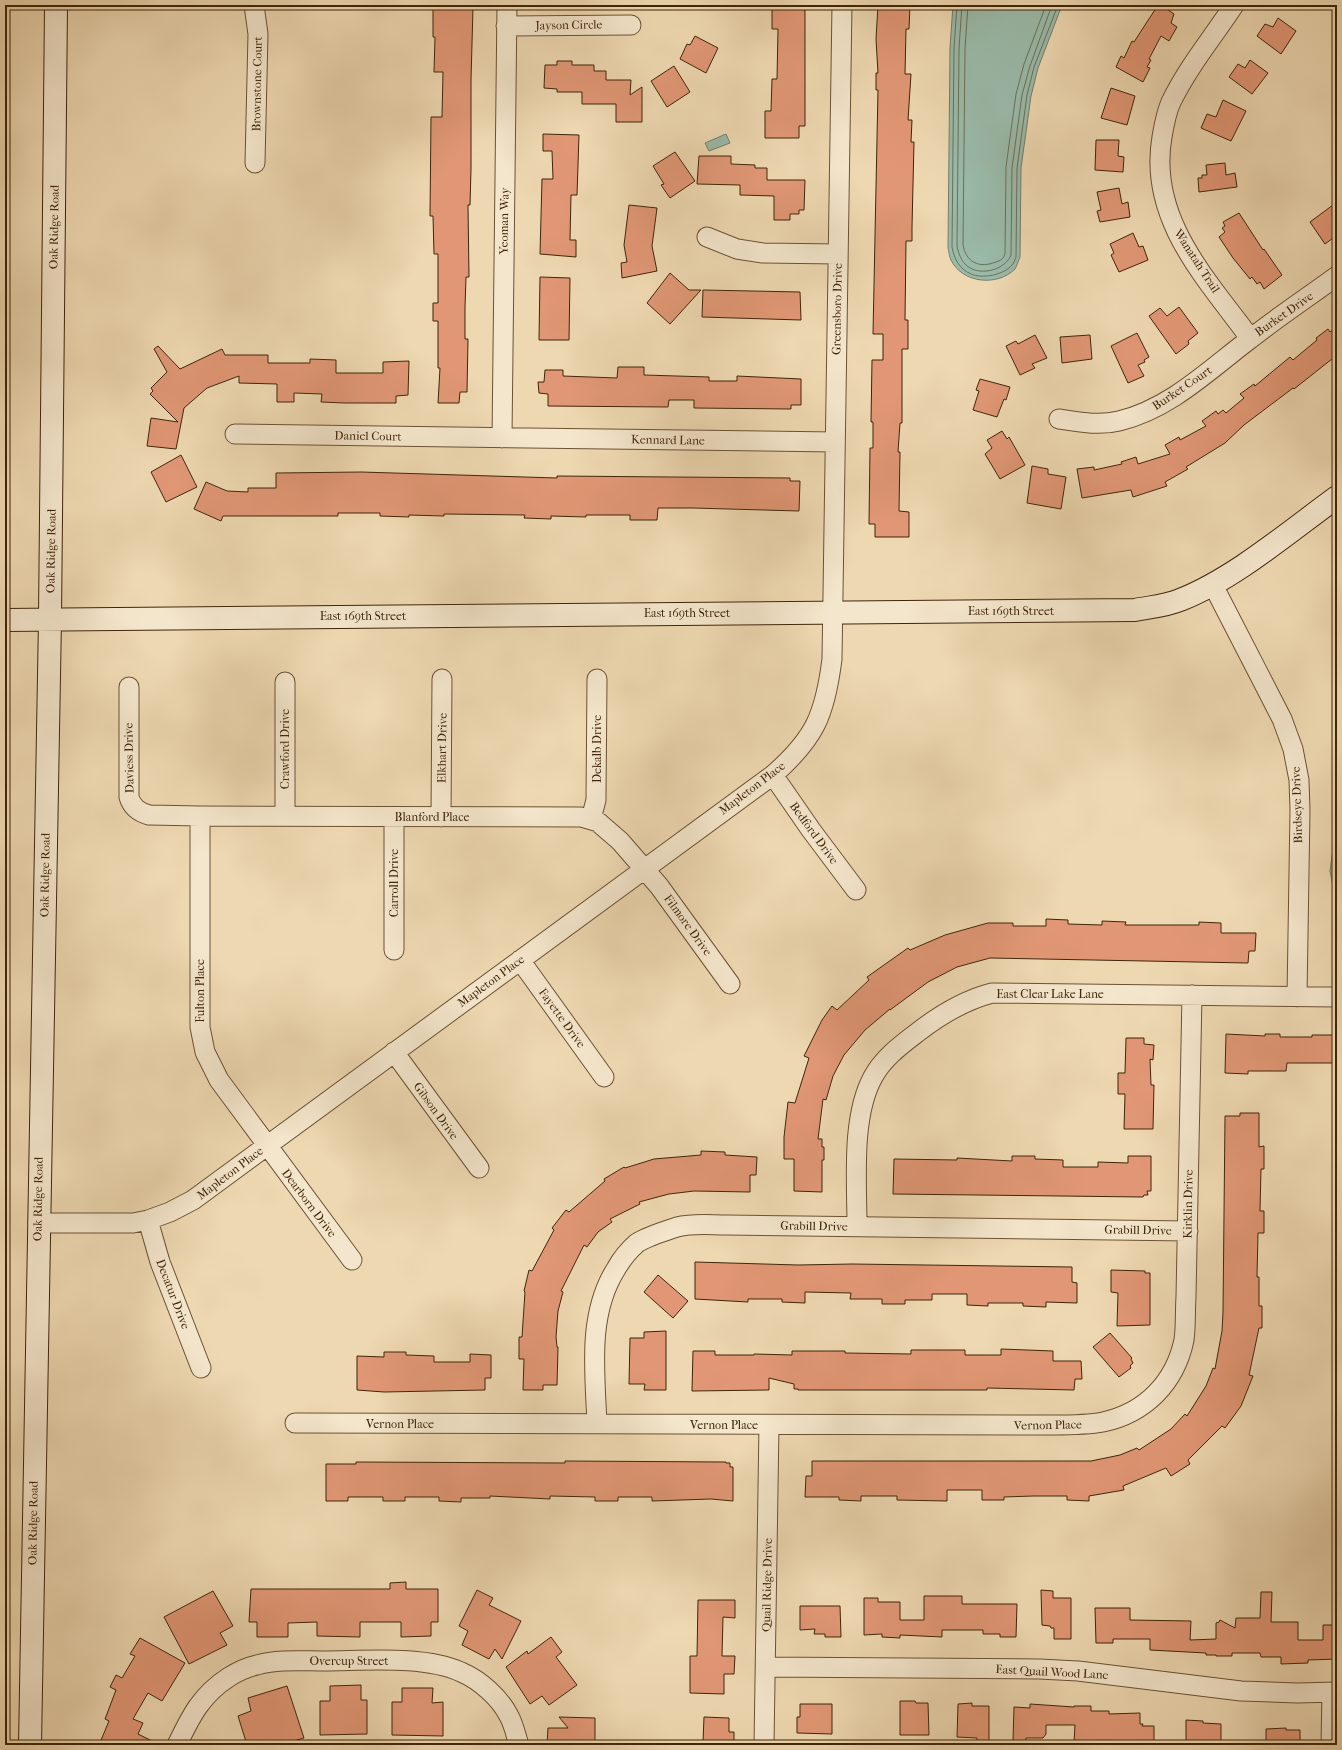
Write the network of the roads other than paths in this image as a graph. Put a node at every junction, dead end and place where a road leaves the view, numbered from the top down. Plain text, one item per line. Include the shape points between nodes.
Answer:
1 (56, 5) edge
2 (254, 5) edge
3 (507, 5) edge
4 (842, 5) edge
5 (1234, 5) edge
6 (632, 25) dead end
7 (506, 26) junction
8 (255, 162) dead end
9 (707, 237) dead end
10 (838, 254) junction
11 (1337, 276) edge
12 (1250, 338) junction
13 (1059, 418) dead end
14 (235, 434) dead end
15 (502, 438) junction
16 (835, 442) junction
17 (1337, 497) edge
18 (1213, 585) junction
19 (832, 612) junction
20 (50, 619) junction
21 (5, 620) edge
22 (442, 679) dead end
23 (597, 679) dead end
24 (285, 682) dead end
25 (129, 687) dead end
26 (773, 775) junction
27 (200, 816) junction
28 (285, 816) junction
29 (394, 817) junction
30 (441, 817) junction
31 (591, 819) junction
32 (644, 869) junction
33 (856, 890) dead end
34 (394, 950) dead end
35 (520, 960) junction
36 (730, 984) dead end
37 (1192, 995) junction
38 (1296, 997) junction
39 (1337, 997) edge
40 (394, 1052) junction
41 (604, 1076) dead end
42 (267, 1145) junction
43 (479, 1168) dead end
44 (148, 1220) junction
45 (38, 1222) junction
46 (857, 1226) junction
47 (1188, 1231) junction
48 (352, 1260) dead end
49 (202, 1368) dead end
50 (1147, 1402) joint
51 (295, 1423) dead end
52 (597, 1424) junction
53 (769, 1425) junction
54 (767, 1667) junction
55 (1334, 1692) edge
56 (30, 1745) edge
57 (177, 1745) edge
58 (519, 1745) edge
59 (764, 1745) edge
60 (1331, 1745) edge

1 - 20 street, Oak Ridge Road
2 - 8 street, Brownstone Court via 258,34
3 - 7 street, Yeoman Way
4 - 10 street, Greensboro Drive
5 - 12 street, Wanatah Trail via 1186,75 1171,102 1164,120 1159,157 1161,186 1176,233 1192,260
6 - 7 street, Jayson Circle
7 - 15 street, Yeoman Way
9 - 10 street via 738,249 763,253
10 - 16 street, Greensboro Drive
11 - 12 street, Burket Drive
12 - 13 street, Burket Court via 1209,371 1167,400 1140,414 1119,421 1101,423 1084,423
14 - 15 street, Daniel Court
15 - 16 street, Kennard Lane
16 - 19 street, Greensboro Drive
17 - 18 street, East 169th Street
18 - 19 street, East 169th Street via 1179,601 1135,610
18 - 38 street, Birdseye Drive via 1282,719 1294,749 1300,810
19 - 20 street, East 169th Street
19 - 26 street, Mapleton Place via 832,659 825,702 803,746
20 - 21 street, East 169th Street
20 - 45 street, Oak Ridge Road
22 - 30 street, Elkhart Drive
23 - 31 street, Dekalb Drive via 596,800
24 - 28 street, Crawford Drive
25 - 27 street, Daviess Drive via 131,804 149,815
26 - 32 street, Mapleton Place
26 - 33 street, Bedford Drive
27 - 28 street, Blanford Place
27 - 42 street, Fulton Place via 202,1038 210,1065 219,1080
28 - 29 street, Blanford Place
29 - 30 street, Blanford Place
29 - 34 street, Carroll Drive
30 - 31 street, Blanford Place
31 - 32 street, Blanford Place via 609,830
32 - 35 street, Mapleton Place
32 - 36 street, Filmore Drive
35 - 40 street, Mapleton Place
35 - 41 street, Fayette Drive
37 - 38 street, East Clear Lake Lane
37 - 46 street, East Clear Lake Lane via 992,993 962,1003 923,1028 886,1060 873,1076 864,1095 859,1116
37 - 47 street, Kirklin Drive
38 - 39 street, East Clear Lake Lane
40 - 42 street, Mapleton Place
40 - 43 street, Gibson Drive
42 - 44 street, Mapleton Place via 193,1200
42 - 48 street, Dearborn Drive
44 - 45 street, Mapleton Place via 133,1223
44 - 49 street, Decatur Drive via 160,1262
45 - 56 street, Oak Ridge Road
46 - 47 street, Grabill Drive
46 - 52 street, Grabill Drive via 688,1225 637,1243 621,1260 600,1302 595,1348
47 - 50 street, Kirklin Drive via 1184,1340 1169,1378 1158,1393
50 - 53 street, Vernon Place via 1124,1415 1103,1422 1084,1424
51 - 52 street, Vernon Place
52 - 53 street, Vernon Place
53 - 54 street, Quail Ridge Drive
54 - 55 street, East Quail Wood Lane via 1039,1669 1078,1671 1241,1691
54 - 59 street, Quail Ridge Drive
55 - 60 street
57 - 58 street, Overcup Street via 192,1712 225,1680 245,1669 258,1664 282,1661 379,1660 436,1664 451,1667 470,1676 488,1690 504,1708

